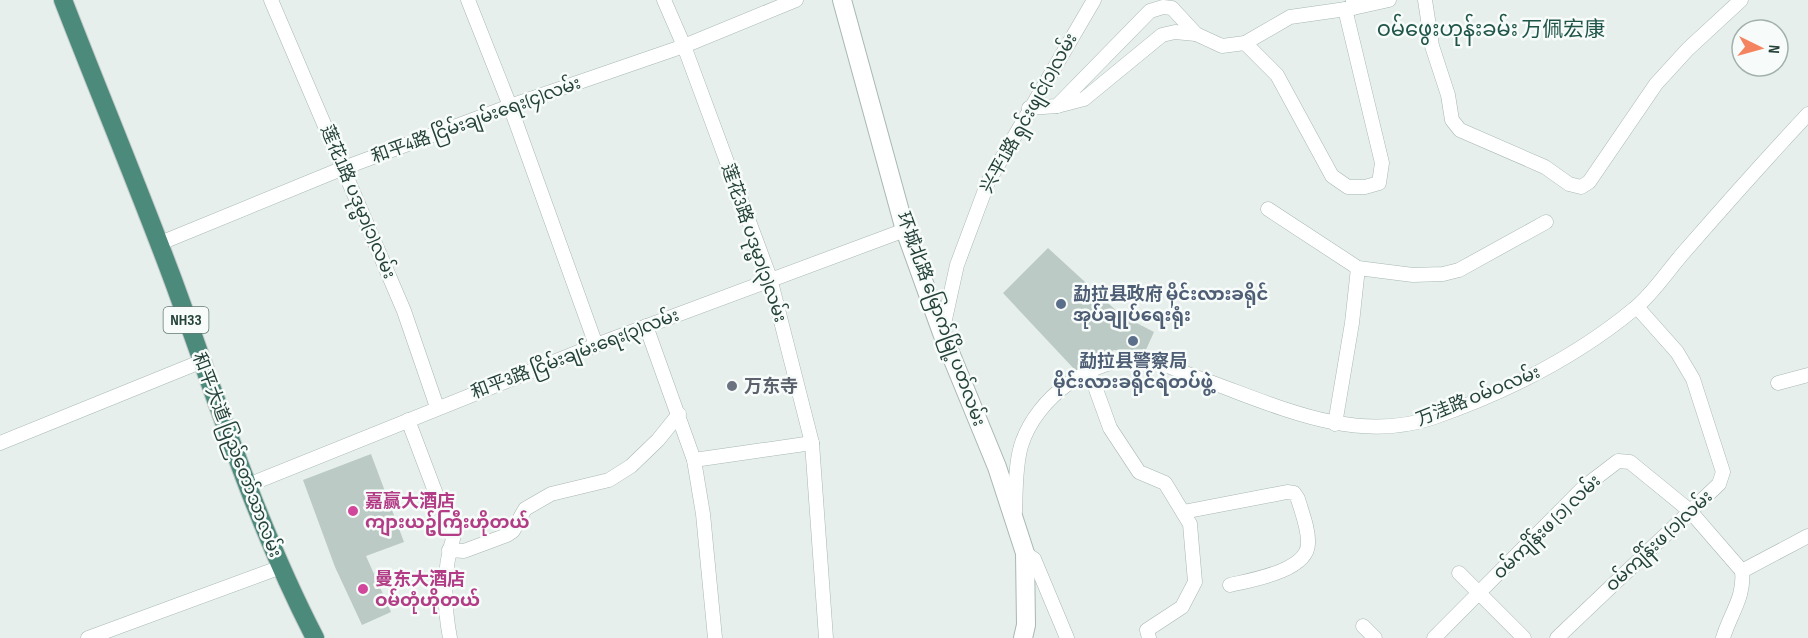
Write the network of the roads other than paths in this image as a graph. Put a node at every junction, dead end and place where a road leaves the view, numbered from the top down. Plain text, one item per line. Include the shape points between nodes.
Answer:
1 (63, 0) edge
2 (271, 0) edge
3 (468, 0) edge
4 (664, 0) edge
5 (796, 0) edge
6 (842, 0) edge
7 (1094, 0) edge
8 (1389, 0) edge
9 (1425, 0) edge
10 (1742, 0) edge
11 (1350, 6) edge
12 (1196, 34) junction
13 (1245, 43) junction
14 (684, 46) junction
15 (510, 106) junction
16 (1057, 106) junction
17 (1029, 108) junction
18 (1808, 114) edge
19 (341, 169) junction
20 (1268, 209) dead end
21 (1546, 222) dead end
22 (905, 230) junction
23 (158, 244) junction
24 (1358, 268) junction
25 (770, 278) junction
26 (1637, 308) junction
27 (646, 326) junction
28 (942, 333) junction
29 (596, 345) junction
30 (200, 362) junction
31 (1089, 370) junction
32 (1808, 375) edge
33 (1778, 383) dead end
34 (437, 407) junction
35 (679, 414) junction
36 (408, 420) junction
37 (1335, 424) junction
38 (0, 443) edge
39 (812, 443) junction
40 (694, 460) junction
41 (248, 485) junction
42 (1690, 511) junction
43 (1183, 512) junction
44 (1014, 520) junction
45 (1808, 536) edge
46 (449, 550) junction
47 (1025, 553) junction
48 (280, 567) junction
49 (1742, 571) junction
50 (1459, 573) dead end
51 (1230, 585) dead end
52 (1479, 593) junction
53 (1364, 626) dead end
54 (88, 638) edge
55 (315, 638) edge
56 (450, 638) edge
57 (715, 638) edge
58 (826, 638) edge
59 (1023, 638) edge
60 (1067, 638) edge
61 (1149, 638) edge
62 (1375, 638) edge
63 (1434, 638) edge
64 (1524, 638) edge
65 (1557, 638) edge
66 (1723, 638) edge

1 - 23 highway, 和平大道 ပြည်တော်သာလမ်း / NH33
2 - 19 street, 莲花1路 ပဒုမ္မာ(၁)လမ်း
3 - 15 street
4 - 14 street, 莲花3路 ပဒုမ္မာ(၃)လမ်း
5 - 14 street, 和平4路 ငြိမ်းချမ်းရေး(၄)လမ်း
6 - 22 street, 环城北路 မြောက်မြို့ပတ်လမ်း
7 - 17 street, 兴平1路 ရှင်းဖျင်(၁)လမ်း
8 - 11 street
9 - 10 street via 1432,46 1452,120 1460,130 1581,187 1590,182 1656,84
11 - 13 street via 1290,17
11 - 13 street via 1382,163 1379,183 1348,187 1332,176 1277,75
12 - 13 street via 1221,46
12 - 16 street via 1162,35 1084,99
12 - 16 street via 1172,8 1150,11
14 - 15 street, 和平4路 ငြိမ်းချမ်းရေး(၄)လမ်း
14 - 25 street, 莲花3路 ပဒုမ္မာ(၃)လမ်း
15 - 19 street, 和平4路 ငြိမ်းချမ်းရေး(၄)လမ်း
15 - 29 street
16 - 17 street
17 - 28 street, 兴平1路 ရှင်းဖျင်(၁)လမ်း via 988,182 957,265
18 - 26 street, 万洼路 ဝမ်ဝလမ်း
19 - 23 street, 和平4路 ငြိမ်းချမ်းရေး(၄)လမ်း
19 - 34 street, 莲花1路 ပဒုမ္မာ(၁)လမ်း via 404,311
20 - 24 street
21 - 24 street via 1459,270 1443,274 1413,275
22 - 25 street, 和平3路 ငြိမ်းချမ်းရေး(၃)လမ်း
22 - 28 street, 环城北路 မြောက်မြို့ပတ်လမ်း
23 - 30 highway, 和平大道 ပြည်တော်သာလမ်း / NH33
24 - 37 street
25 - 27 street, 和平3路 ငြိမ်းချမ်းရေး(၃)လမ်း
25 - 39 street, 莲花3路 ပဒုမ္မာ(၃)လမ်း
26 - 37 street, 万洼路 ဝမ်ဝလမ်း via 1560,361 1433,417 1377,428
26 - 42 street, ဝမ်ကျိန်းဖ (၁)လမ်း via 1677,352 1693,379 1723,472 1719,484
27 - 29 street, 和平3路 ငြိမ်းချမ်းရေး(၃)လမ်း
27 - 35 street
28 - 44 street, 环城北路 မြောက်မြို့ပတ်လမ်း via 997,467
29 - 34 street, 和平3路 ငြိမ်းချမ်းရေး(၃)လမ်း
30 - 38 street
30 - 41 highway, 和平大道 ပြည်တော်သာလမ်း / NH33
31 - 37 street, 万洼路 ဝမ်ဝလမ်း via 1145,359
31 - 43 street via 1110,428 1138,472 1165,483
31 - 44 street, 万洼路 ဝမ်ဝလမ်း via 1054,396 1026,433 1018,467
32 - 33 street
34 - 36 street, 和平3路 ငြိမ်းချမ်းရေး(၃)လမ်း
35 - 40 street
35 - 46 street via 631,466 609,480 551,494 525,509 507,535 464,550
36 - 41 street, 和平3路 ငြိမ်းချမ်းရေး(၃)လမ်း
36 - 46 street via 453,539
39 - 40 street
39 - 58 street, 莲花3路 ပဒုမ္မာ(၃)လမ်း
40 - 57 street
41 - 48 highway, 和平大道 ပြည်တော်သာလမ်း / NH33
42 - 49 street, ဝမ်ကျိန်းဖ (၁) လမ်း
42 - 52 street, ဝမ်ကျိန်းဖ (၁) လမ်း via 1630,462 1618,461 1584,487
42 - 65 street, ဝမ်ကျိန်းဖ (၁)လမ်း
43 - 51 street via 1287,492 1298,499 1308,537 1303,559 1268,576
43 - 61 street via 1190,524 1195,582 1182,608 1147,630
44 - 47 street, 环城北路 မြောက်မြို့ပတ်လမ်း
45 - 49 street
46 - 56 street via 445,614
47 - 59 street, 环城北路 မြောက်မြို့ပတ်လမ်း
47 - 60 street via 1034,559
48 - 54 street
48 - 55 highway, 和平大道 ပြည်တော်သာလမ်း / NH33
49 - 66 street via 1740,599
50 - 52 street
52 - 63 street, ဝမ်ကျိန်းဖ (၁) လမ်း
52 - 64 street
53 - 62 street

